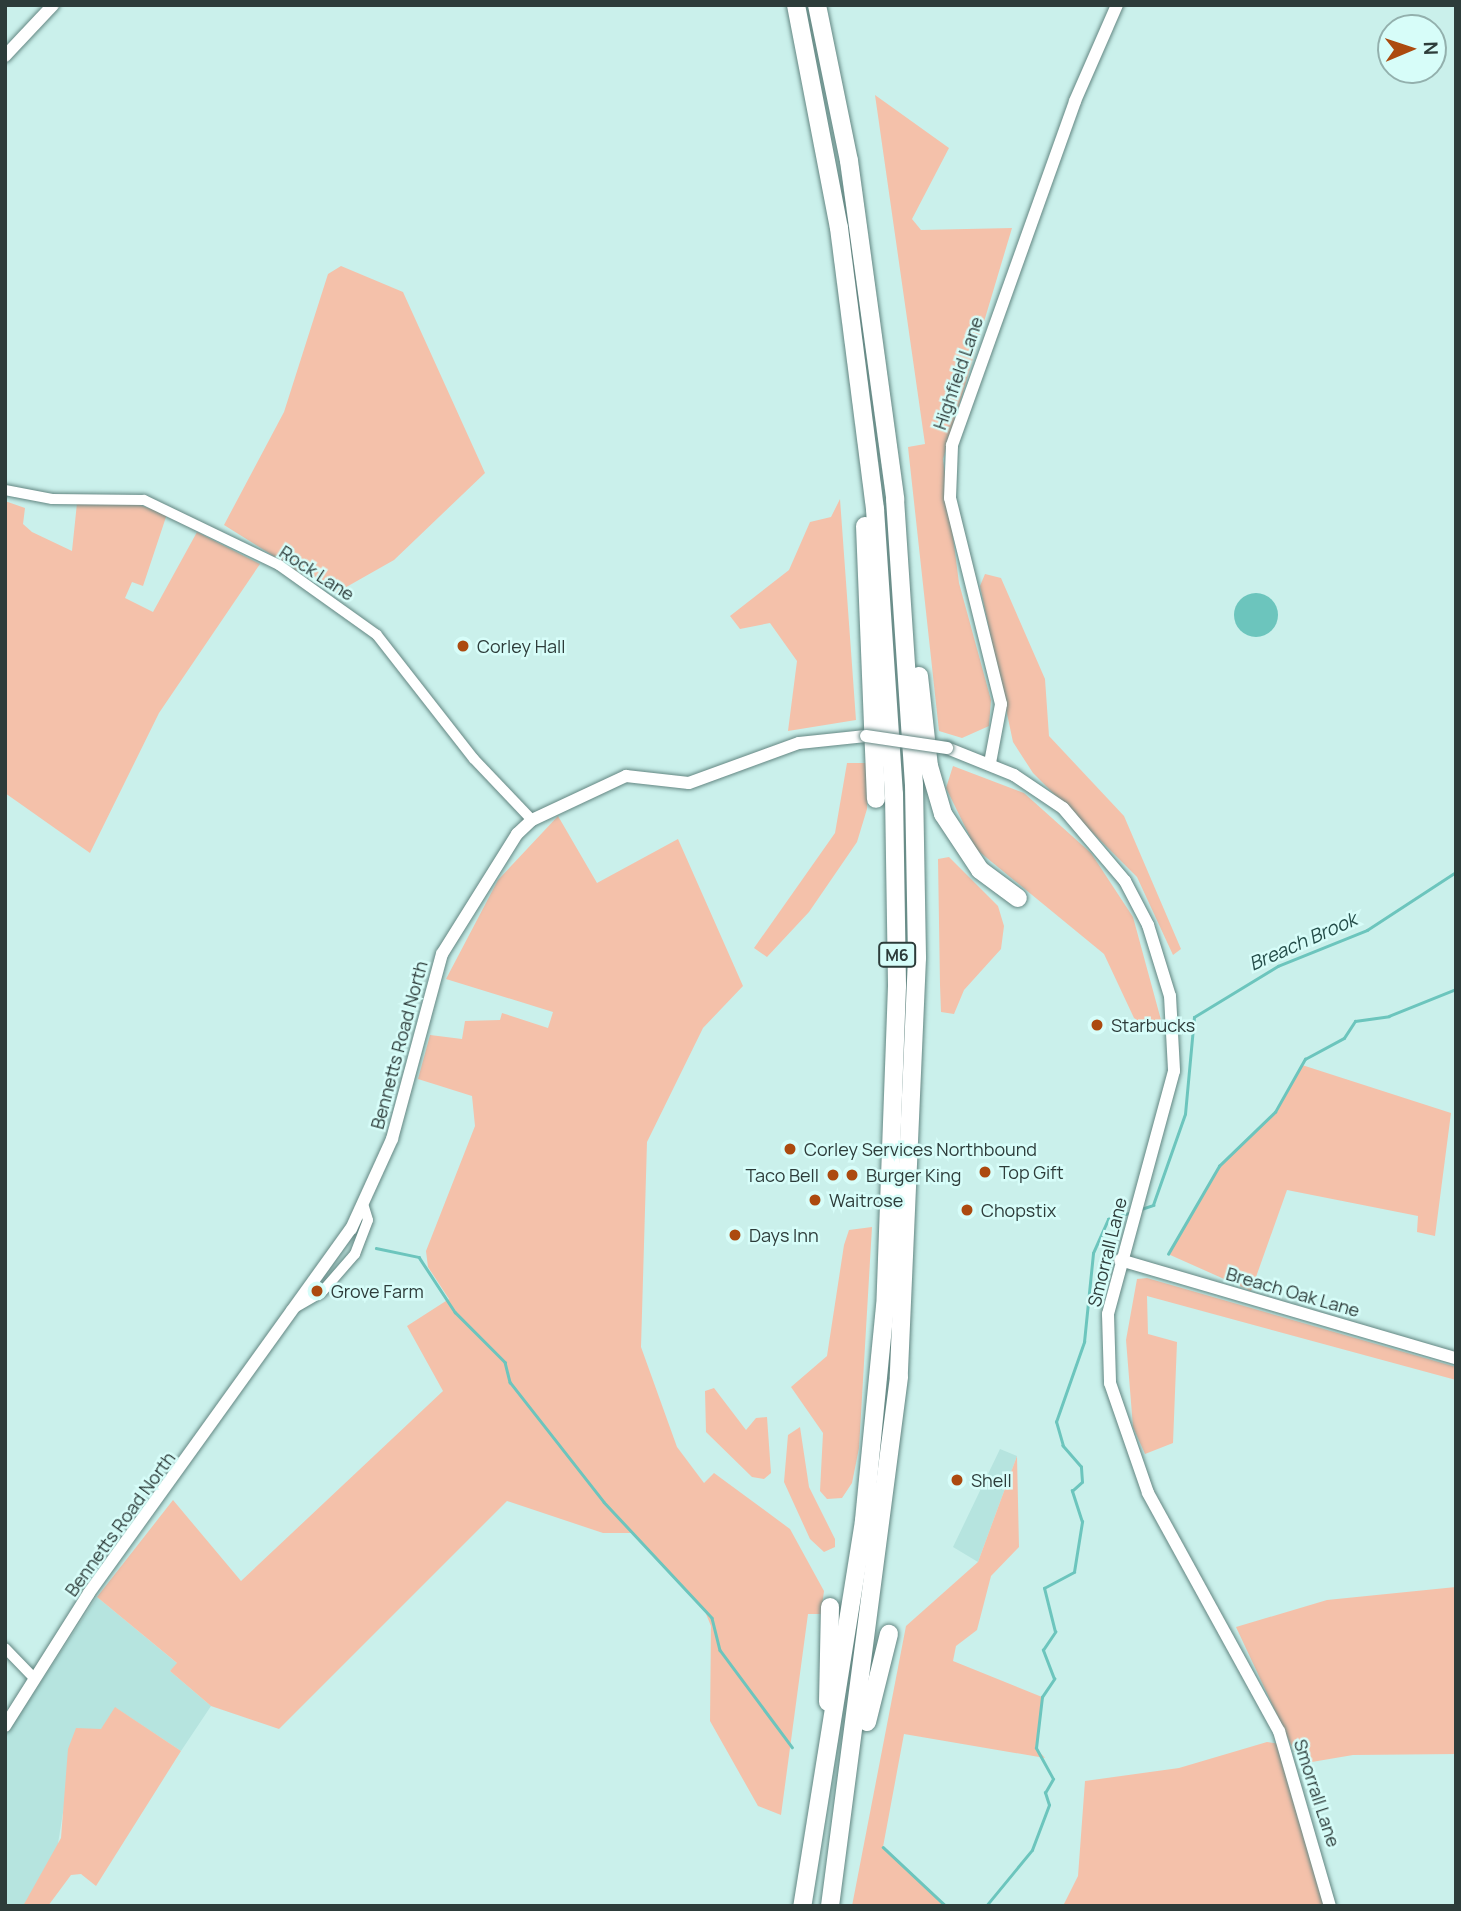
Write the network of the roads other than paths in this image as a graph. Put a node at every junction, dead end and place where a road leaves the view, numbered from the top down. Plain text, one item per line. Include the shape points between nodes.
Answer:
1 (53, 5) edge
2 (796, 5) edge
3 (817, 5) edge
4 (1117, 5) edge
5 (5, 55) edge
6 (839, 228) junction
7 (5, 490) edge
8 (895, 499) junction
9 (990, 763) junction
10 (876, 799) dead end
11 (532, 820) junction
12 (1018, 898) dead end
13 (1120, 1260) junction
14 (1456, 1358) edge
15 (830, 1607) dead end
16 (889, 1634) dead end
17 (5, 1648) edge
18 (33, 1677) junction
19 (5, 1726) edge
20 (823, 1786) junction
21 (848, 1800) junction
22 (802, 1906) edge
23 (830, 1906) edge
24 (1330, 1906) edge

1 - 5 street
2 - 6 highway, M6
3 - 8 highway, M6 via 849,160
4 - 9 street, Highfield Lane via 1075,101 952,446 950,498 1001,705
6 - 10 highway via 868,573
6 - 20 highway, M6 via 886,639 897,986 879,1377
7 - 11 street, Rock Lane via 52,499 144,500 279,565 377,635 474,759
8 - 12 highway via 936,796 954,838 980,870
8 - 21 highway, M6 via 914,785 913,1168 891,1460
9 - 11 street, Bennetts Road North, bridge via 947,748 866,736 799,743 689,783 626,776
9 - 13 street, Smorrall Lane via 1041,791 1086,829 1125,881 1148,925 1170,996 1174,1071 1156,1154
11 - 18 street, Bennetts Road North via 482,882 442,954 392,1139 364,1207
13 - 14 street, Breach Oak Lane
13 - 24 street, Smorrall Lane via 1108,1355 1120,1425 1179,1553 1279,1731
15 - 20 highway
16 - 21 highway
17 - 18 street
18 - 19 street, Bennetts Road North
20 - 22 highway, M6
21 - 23 highway, M6

